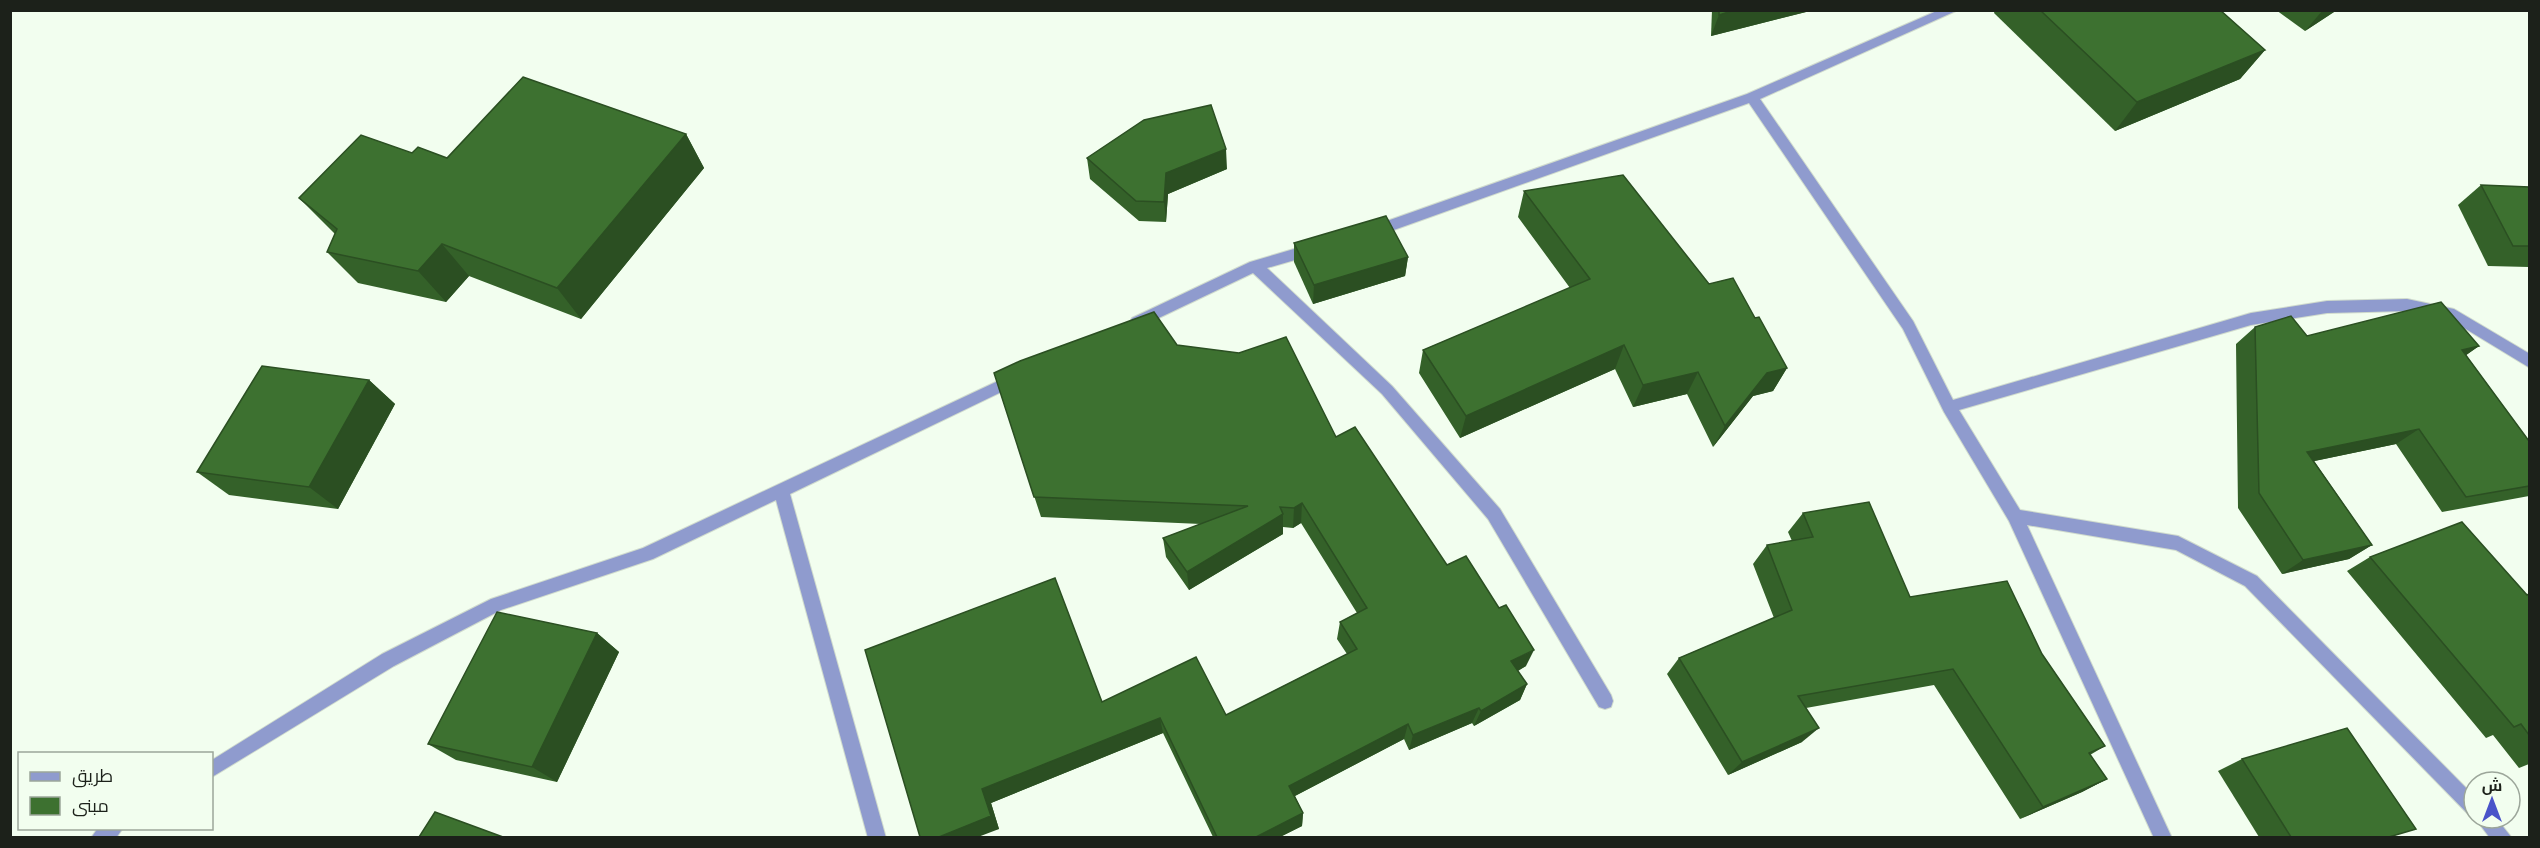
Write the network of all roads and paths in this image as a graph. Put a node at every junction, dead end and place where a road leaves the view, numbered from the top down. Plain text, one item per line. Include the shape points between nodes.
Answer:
1 (1952, 10) edge
2 (1752, 96) junction
3 (1358, 236) edge
4 (1324, 246) edge
5 (1254, 266) junction
6 (1128, 326) edge
7 (2529, 362) edge
8 (1033, 371) edge
9 (1949, 407) junction
10 (781, 490) junction
11 (2015, 516) junction
12 (1605, 701) dead end
13 (213, 768) edge
14 (2462, 796) edge
15 (878, 837) edge
16 (2163, 837) edge

1 - 2 street
2 - 3 street
2 - 9 street via 1908,325
4 - 5 street
5 - 6 street
5 - 12 street via 1387,390 1494,514
7 - 9 street via 2454,315 2407,305 2327,307 2251,319
8 - 10 street
9 - 11 street
10 - 13 street via 647,554 497,604 388,660
10 - 15 street
11 - 14 street via 2178,543 2252,581
11 - 16 street

